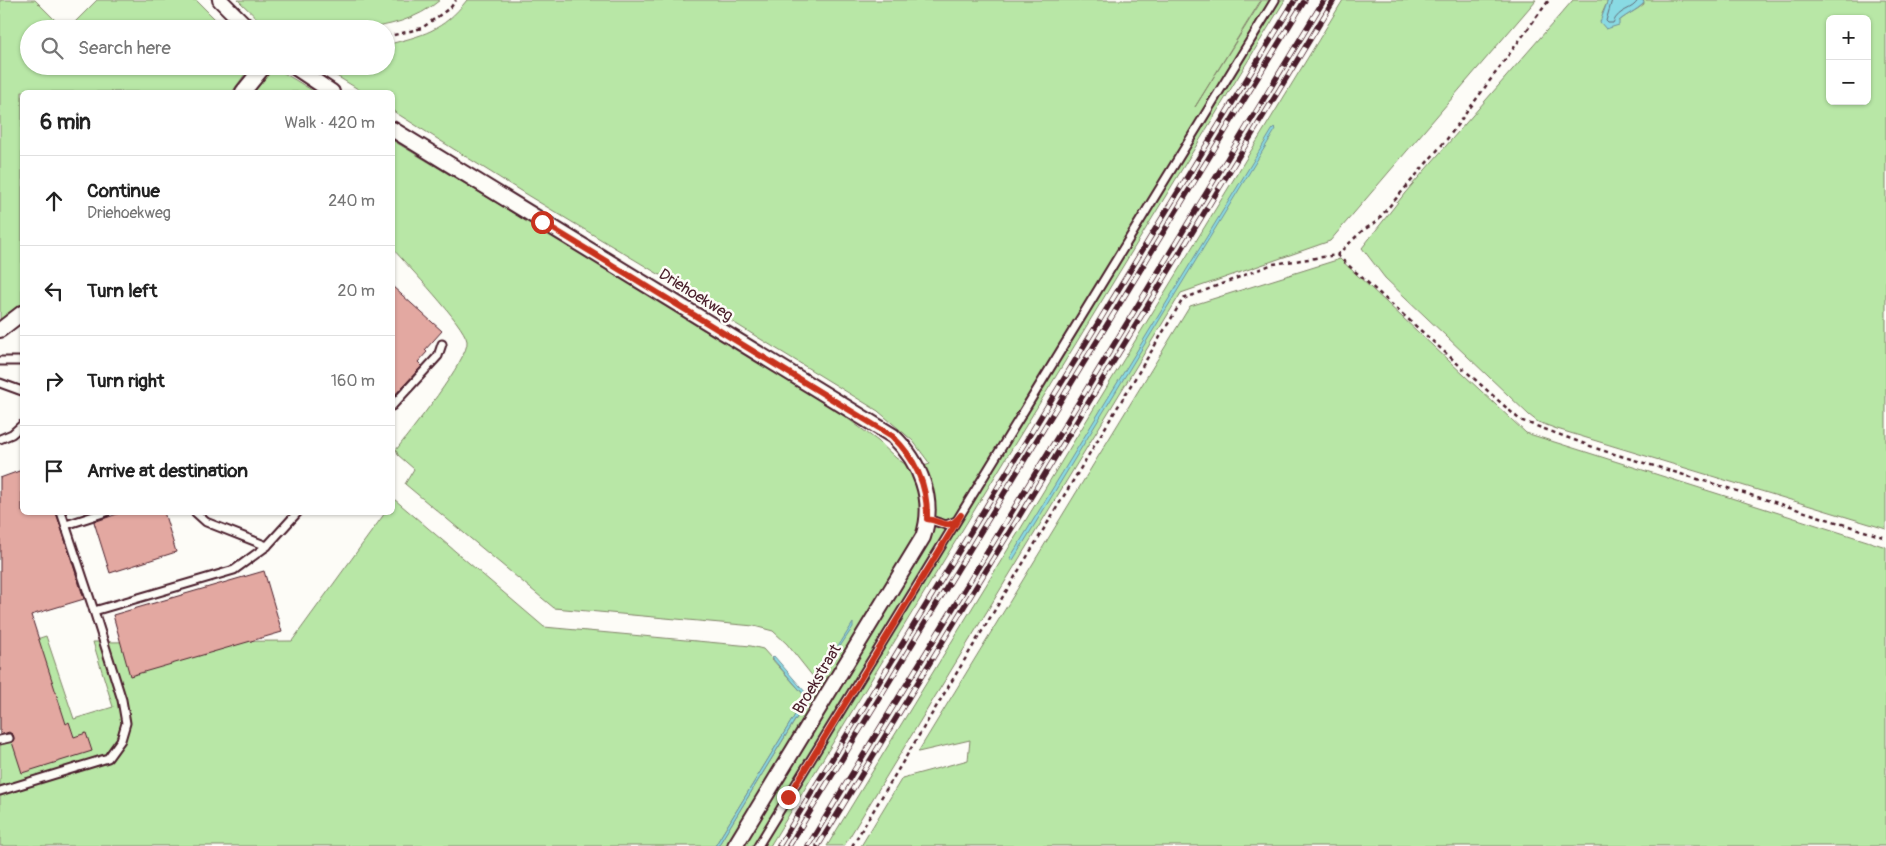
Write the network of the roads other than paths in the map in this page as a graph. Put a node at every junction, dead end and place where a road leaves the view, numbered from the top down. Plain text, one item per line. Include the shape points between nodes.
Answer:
1 (220, 0) edge
2 (1275, 0) edge
3 (240, 20) edge
4 (257, 75) edge
5 (306, 75) edge
6 (245, 90) edge
7 (329, 90) edge
8 (395, 132) edge
9 (20, 315) edge
10 (0, 330) edge
11 (442, 344) dead end
12 (0, 360) edge
13 (20, 361) edge
14 (0, 383) edge
15 (20, 390) edge
16 (395, 403) edge
17 (20, 427) edge
18 (0, 439) edge
19 (62, 515) edge
20 (97, 515) edge
21 (198, 515) edge
22 (295, 515) edge
23 (961, 515) junction
24 (66, 525) junction
25 (926, 525) junction
26 (267, 546) junction
27 (94, 611) junction
28 (9, 738) dead end
29 (0, 740) edge
30 (0, 791) edge
31 (735, 846) edge
32 (758, 846) edge

1 - 3 street
2 - 23 lane
4 - 6 street
5 - 7 street
8 - 25 street, Driehoekweg via 892,436 906,449 918,468 926,494
9 - 10 street
11 - 16 lane via 438,356
12 - 13 lane
14 - 15 lane
17 - 18 lane
19 - 24 lane
20 - 24 lane
21 - 26 lane via 206,522
22 - 26 lane
23 - 25 lane via 956,522 946,525
23 - 32 lane
24 - 27 lane
25 - 31 street, Broekstraat via 914,554
26 - 27 lane via 234,570
27 - 30 lane via 122,700 126,723 121,740 108,758
28 - 29 lane

